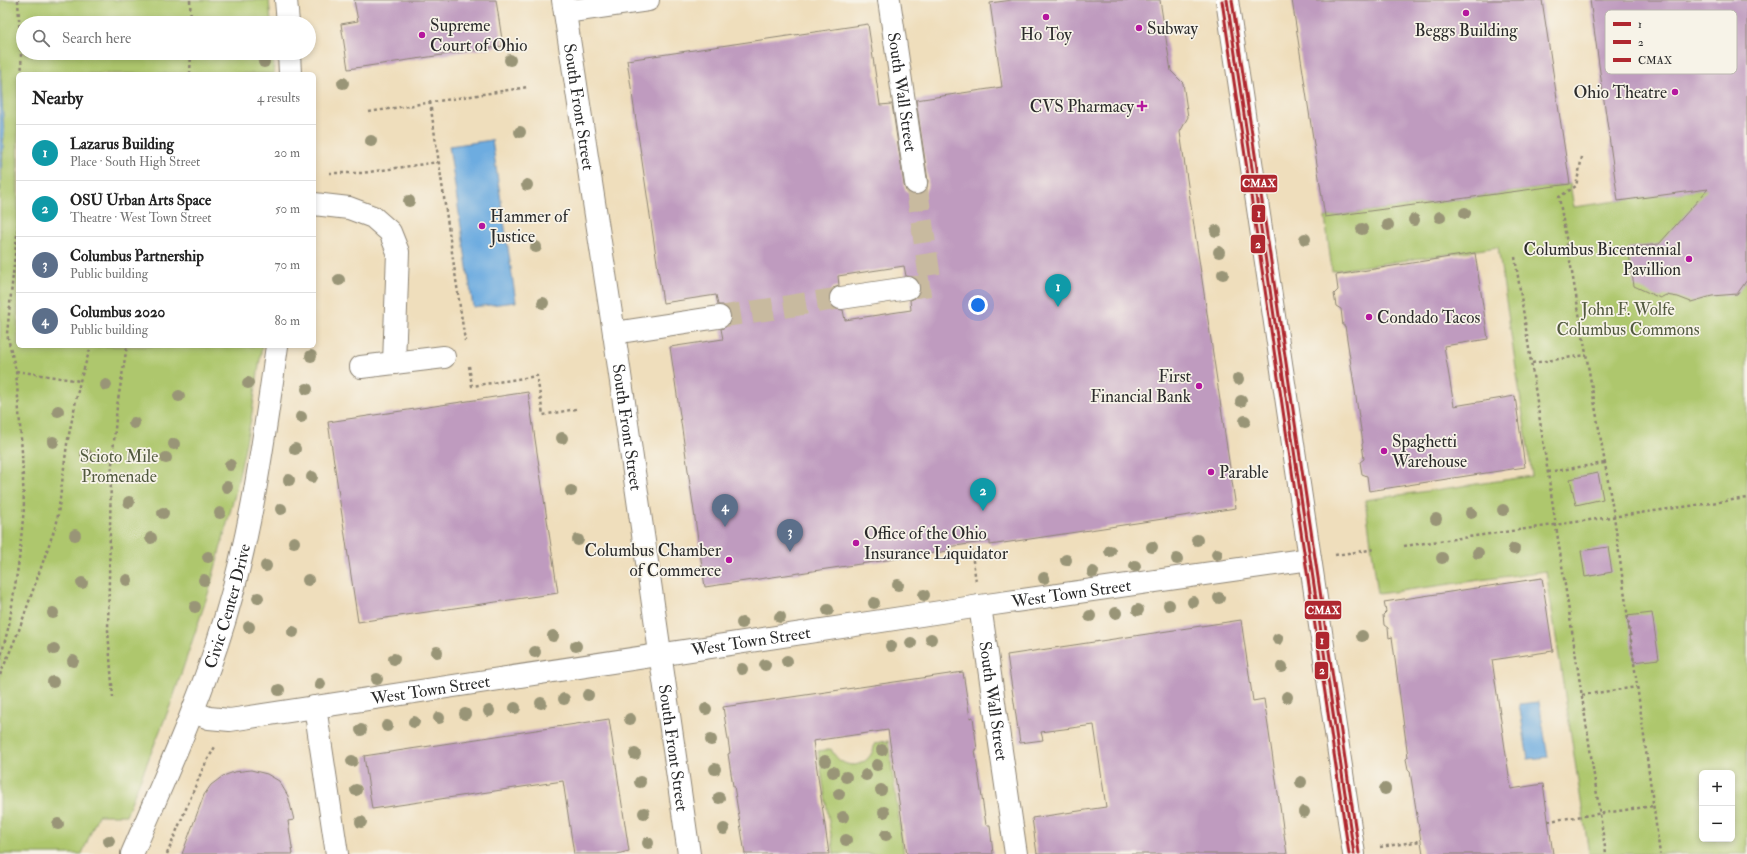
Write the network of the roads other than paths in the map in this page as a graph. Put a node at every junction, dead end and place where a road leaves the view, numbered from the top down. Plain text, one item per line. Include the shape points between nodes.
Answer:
1 (286, 0) edge
2 (648, 0) edge
3 (889, 0) edge
4 (1227, 0) edge
5 (564, 6) edge
6 (287, 16) edge
7 (289, 60) edge
8 (290, 72) edge
9 (916, 183) tunnel mouth
10 (316, 204) edge
11 (908, 288) tunnel mouth
12 (841, 298) tunnel mouth
13 (719, 317) tunnel mouth
14 (614, 333) junction
15 (276, 348) edge
16 (444, 357) dead end
17 (394, 363) junction
18 (361, 367) dead end
19 (1310, 559) junction
20 (980, 606) junction
21 (659, 655) junction
22 (315, 707) junction
23 (193, 712) junction
24 (1354, 853) edge
25 (132, 854) edge
26 (337, 854) edge
27 (689, 854) edge
28 (1016, 854) edge

1 - 6 street
2 - 5 street
3 - 9 street, South Wall Street
4 - 19 street
5 - 14 street, South Front Street
7 - 8 street
10 - 17 street via 349,208 373,217 390,232 398,252
11 - 12 street
13 - 14 street
14 - 21 street, South Front Street
15 - 23 street, Civic Center Drive via 251,516 225,619
16 - 17 street
17 - 18 street
19 - 20 street, West Town Street
19 - 24 street
20 - 21 street, West Town Street
20 - 28 street, South Wall Street
21 - 22 street, West Town Street
21 - 27 street, South Front Street
22 - 23 street, West Town Street via 230,720 209,718
22 - 26 street
23 - 25 street, Civic Center Drive

